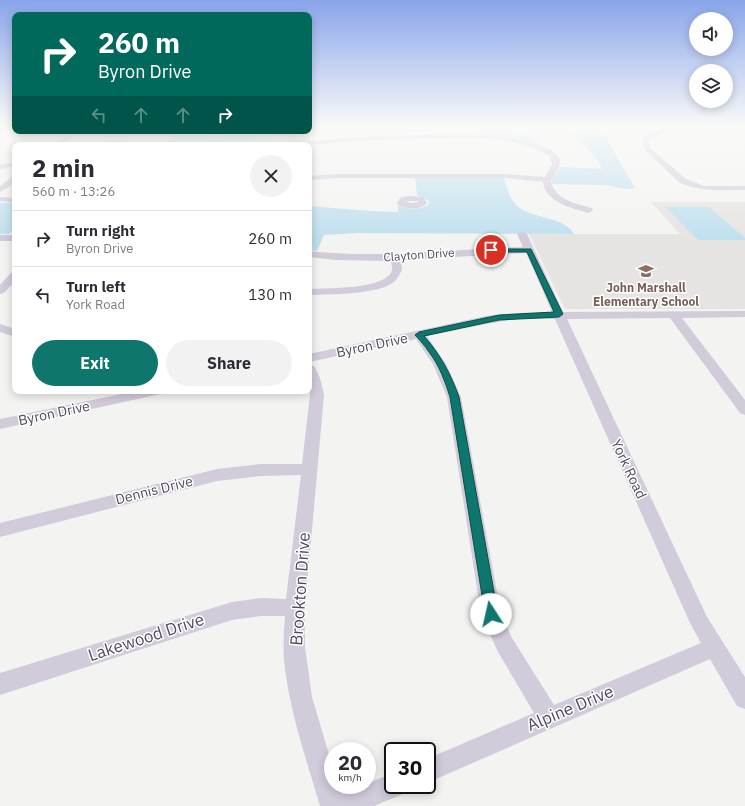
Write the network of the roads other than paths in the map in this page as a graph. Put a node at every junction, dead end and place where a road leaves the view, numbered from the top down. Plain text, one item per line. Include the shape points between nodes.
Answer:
1 (12, 164) edge
2 (556, 164) edge
3 (664, 164) edge
4 (0, 167) edge
5 (312, 178) edge
6 (547, 180) junction
7 (12, 181) edge
8 (410, 182) junction
9 (745, 188) edge
10 (0, 190) edge
11 (412, 198) dead end
12 (0, 199) edge
13 (12, 200) edge
14 (589, 210) dead end
15 (522, 234) dead end
16 (0, 238) edge
17 (12, 238) edge
18 (529, 250) junction
19 (312, 254) edge
20 (396, 258) junction
21 (12, 279) edge
22 (0, 291) edge
23 (312, 292) edge
24 (559, 314) junction
25 (745, 314) edge
26 (674, 315) junction
27 (0, 328) edge
28 (12, 332) edge
29 (419, 335) junction
30 (312, 357) edge
31 (312, 376) edge
32 (142, 394) edge
33 (745, 410) edge
34 (0, 424) edge
35 (310, 469) junction
36 (0, 530) edge
37 (295, 608) junction
38 (714, 646) junction
39 (0, 684) edge
40 (745, 698) edge
41 (549, 717) junction
42 (436, 767) edge
43 (384, 789) edge
44 (333, 806) edge
45 (344, 806) edge

1 - 4 street
2 - 6 street
3 - 9 street via 683,181 693,185 709,188
5 - 8 street via 335,176
6 - 8 street via 506,176
6 - 14 street via 550,190 556,196 573,206
7 - 10 street
8 - 11 street
12 - 13 street
15 - 18 street, York Road
16 - 17 street
18 - 20 street, Clayton Drive via 477,251
18 - 24 street, York Road
19 - 20 street, Clayton Drive
20 - 23 street via 398,267 395,274 378,285 354,290
21 - 22 street
24 - 26 street, Byron Drive
24 - 29 street, Byron Drive via 499,318
24 - 38 street, York Road via 700,623
25 - 26 street, Byron Drive
26 - 33 street
27 - 28 street
29 - 30 street, Byron Drive
29 - 41 street via 441,364 454,397 491,614 505,645
31 - 35 street, Brookton Drive via 317,395
32 - 34 street, Byron Drive
35 - 36 street, Dennis Drive via 261,470 217,475
35 - 37 street, Brookton Drive
37 - 39 street, Lakewood Drive via 261,607 232,611
37 - 44 street, Brookton Drive via 294,639 300,690
38 - 40 street, York Road
38 - 41 street, Alpine Drive
41 - 42 street, Alpine Drive
43 - 45 street

